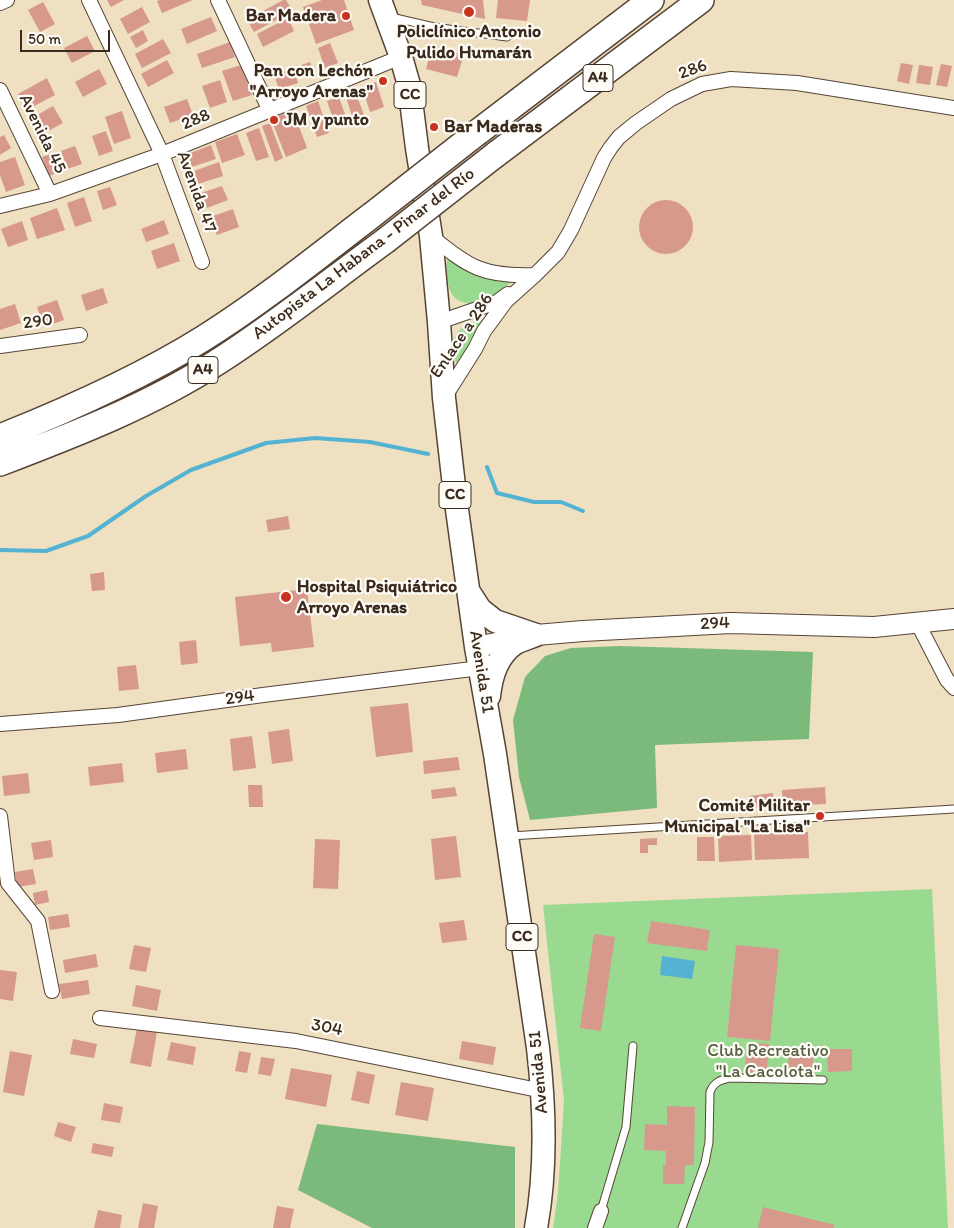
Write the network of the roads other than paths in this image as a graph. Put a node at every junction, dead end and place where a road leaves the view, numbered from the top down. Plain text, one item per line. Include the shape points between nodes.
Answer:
1 (7, 0) edge
2 (89, 0) edge
3 (218, 0) edge
4 (651, 0) edge
5 (701, 0) edge
6 (0, 4) edge
7 (383, 8) edge
8 (507, 37) dead end
9 (401, 57) junction
10 (0, 90) edge
11 (954, 108) edge
12 (270, 111) junction
13 (481, 130) junction
14 (500, 152) junction
15 (162, 154) junction
16 (50, 194) junction
17 (0, 206) edge
18 (430, 236) junction
19 (202, 262) dead end
20 (535, 275) junction
21 (439, 322) junction
22 (80, 335) dead end
23 (0, 346) edge
24 (444, 398) junction
25 (0, 437) edge
26 (0, 463) edge
27 (469, 592) junction
28 (954, 619) edge
29 (917, 622) junction
30 (536, 635) junction
31 (478, 658) junction
32 (954, 688) edge
33 (487, 712) junction
34 (0, 724) edge
35 (954, 809) edge
36 (0, 816) edge
37 (507, 837) junction
38 (52, 991) dead end
39 (100, 1018) dead end
40 (633, 1046) dead end
41 (823, 1080) dead end
42 (543, 1091) junction
43 (601, 1211) joint
44 (536, 1228) edge
45 (595, 1228) edge
46 (682, 1228) edge

1 - 6 street
2 - 15 street, Avenida 47
3 - 12 street
4 - 13 highway, Autopista La Habana - Pinar del Río / A4
5 - 14 highway, Autopista La Habana - Pinar del Río / A4
7 - 8 lane via 434,27
7 - 9 main road, Avenida 51 / CC
9 - 12 street, 288
9 - 18 main road, Avenida 51 / CC via 409,85
10 - 16 street, Avenida 45
11 - 20 street, 286 via 798,83 731,79 702,84 672,99 619,137 604,158 558,252
12 - 15 street, 288
13 - 14 highway
13 - 25 highway, Autopista La Habana - Pinar del Río / A4, bridge via 250,307 204,338 87,400
14 - 26 highway, Autopista La Habana - Pinar del Río / A4, bridge via 291,312 219,361 98,425
15 - 16 street, 288
15 - 19 street, Avenida 47
16 - 17 street, 288
18 - 20 street, Enlace a 286 via 454,256 488,273
18 - 21 main road, Avenida 51 / CC
20 - 21 street, Enlace a 286 via 497,302
20 - 24 street, Enlace a 286 via 506,301
21 - 24 main road, Avenida 51 / CC
22 - 23 street, 290
24 - 27 main road, Avenida 51 / CC
27 - 30 main road via 480,609 495,621
27 - 31 main road, Avenida 51 / CC
28 - 29 main road, 294
29 - 30 main road, 294 via 874,627 731,623
29 - 32 street
30 - 31 main road, 294
30 - 33 main road via 514,644 498,662 491,681
31 - 33 main road, Avenida 51 / CC
31 - 34 street, 294 via 263,695 118,714
33 - 37 main road, Avenida 51 / CC
35 - 37 lane
36 - 38 street via 8,883 38,921
37 - 42 main road, Avenida 51 / CC
39 - 42 street, 304 via 296,1041
40 - 43 lane via 626,1127
41 - 46 lane via 730,1078 713,1085 705,1162
42 - 44 main road, Avenida 51 / CC via 544,1164
43 - 45 street

